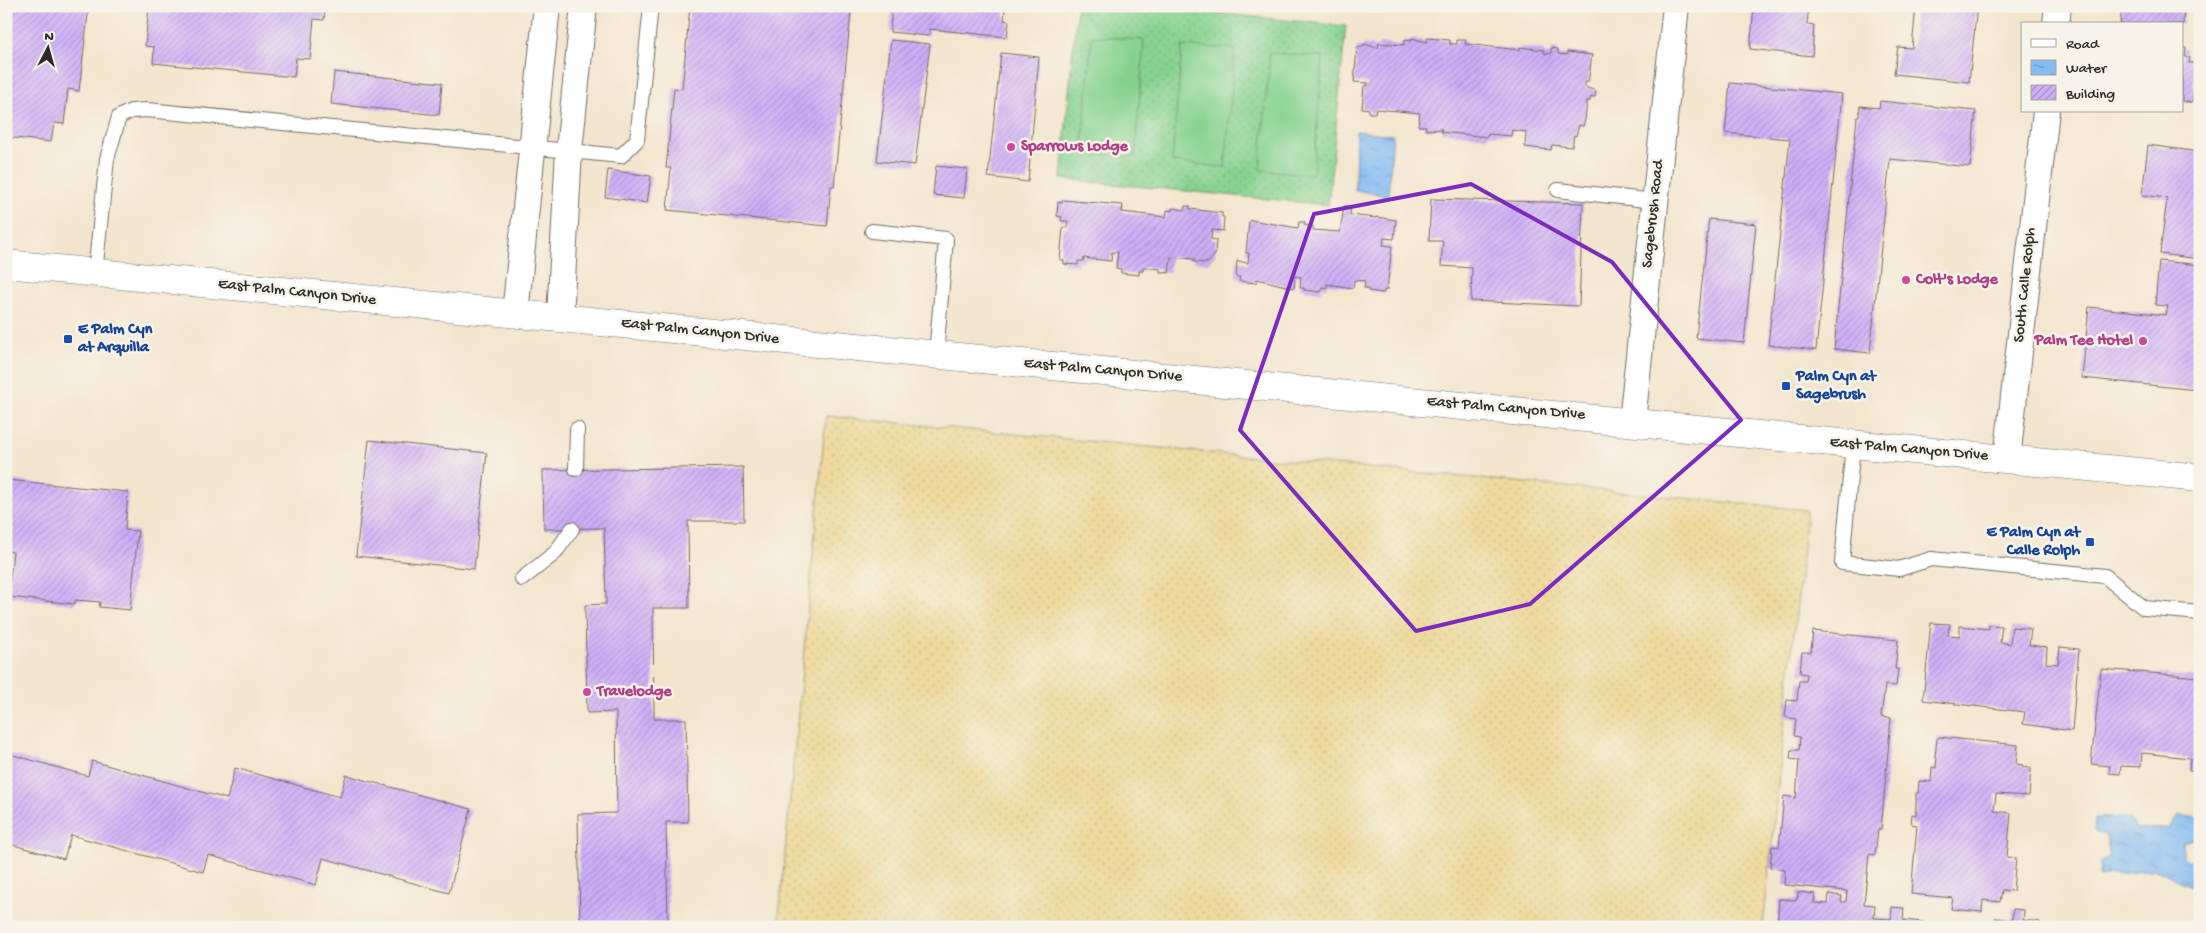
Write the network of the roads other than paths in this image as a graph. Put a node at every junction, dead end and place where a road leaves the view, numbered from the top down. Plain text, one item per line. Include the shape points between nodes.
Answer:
1 (547, 6) edge
2 (584, 6) edge
3 (651, 6) edge
4 (1676, 6) edge
5 (2058, 6) edge
6 (2056, 22) edge
7 (2046, 112) edge
8 (533, 146) junction
9 (569, 150) junction
10 (1558, 190) dead end
11 (1655, 201) junction
12 (872, 231) dead end
13 (6, 264) edge
14 (95, 273) junction
15 (515, 314) junction
16 (560, 318) junction
17 (936, 355) junction
18 (1632, 422) junction
19 (577, 430) dead end
20 (1853, 445) junction
21 (2007, 459) junction
22 (576, 469) dead end
23 (2200, 478) edge
24 (572, 529) dead end
25 (522, 579) dead end
26 (2200, 613) edge

1 - 8 street
2 - 9 street
3 - 9 lane via 636,140 621,156
4 - 11 street, Sagebrush Road
5 - 6 street
7 - 21 street, South Calle Rolph
8 - 9 lane
8 - 14 lane via 131,111 119,117 107,158
8 - 15 street
9 - 16 street
10 - 11 lane
11 - 18 street, Sagebrush Road
12 - 17 lane via 946,239
13 - 14 main road, East Palm Canyon Drive
14 - 15 main road, East Palm Canyon Drive
15 - 16 main road, East Palm Canyon Drive
16 - 17 main road, East Palm Canyon Drive
17 - 18 main road, East Palm Canyon Drive
18 - 20 main road, East Palm Canyon Drive
19 - 22 lane
20 - 21 main road, East Palm Canyon Drive
20 - 26 lane via 1842,564 1899,569 1931,559 2105,576 2144,608
21 - 23 main road, East Palm Canyon Drive
24 - 25 lane via 555,553

